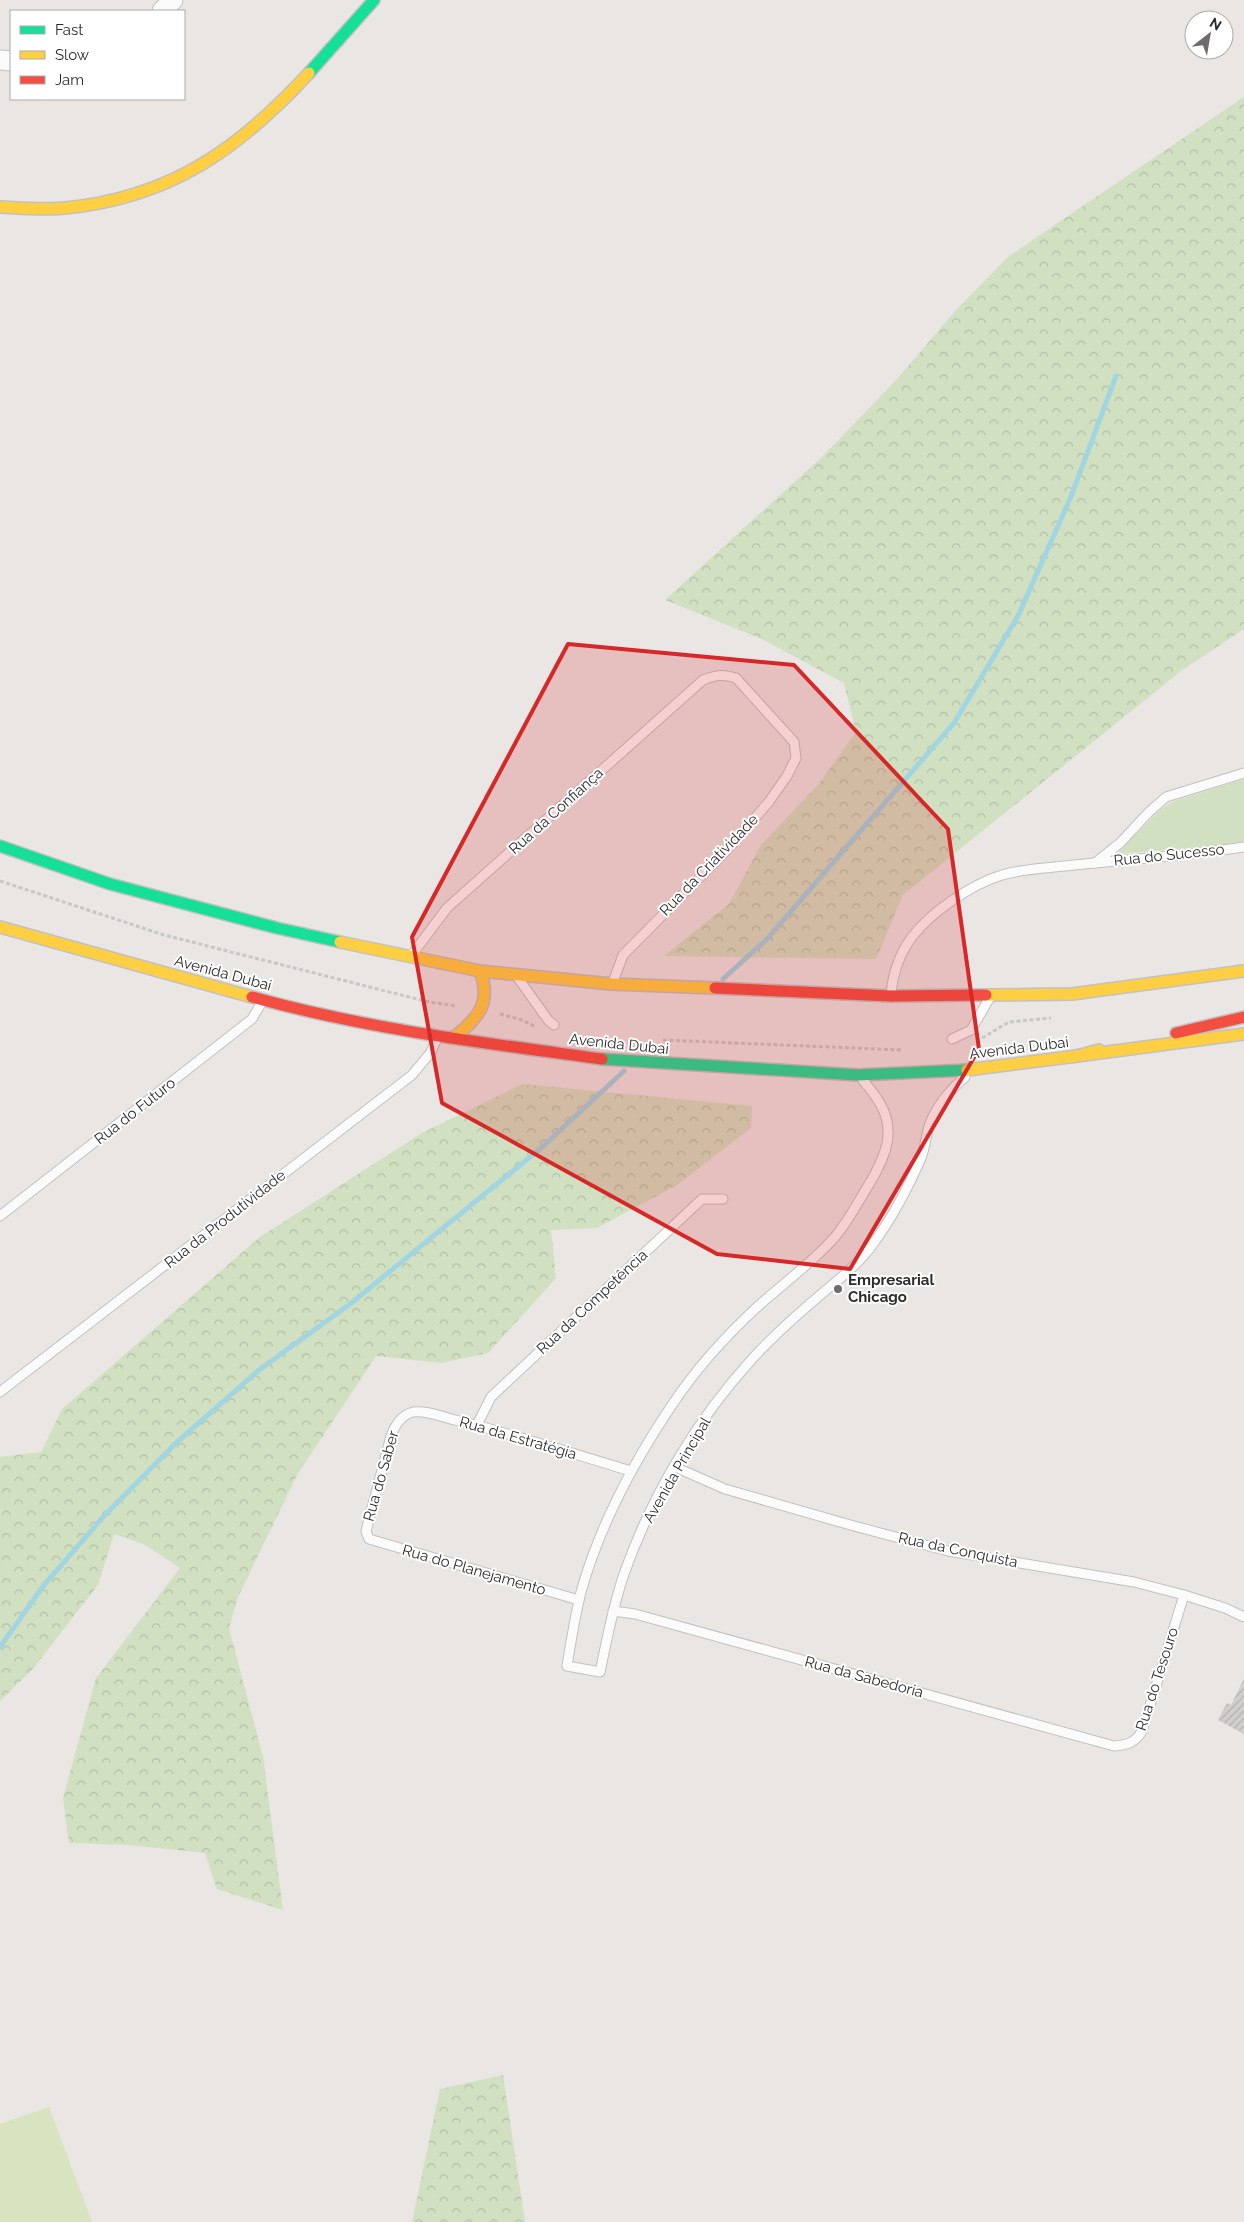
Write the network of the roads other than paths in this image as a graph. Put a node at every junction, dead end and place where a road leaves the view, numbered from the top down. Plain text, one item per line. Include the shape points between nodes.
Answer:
1 (174, 0) edge
2 (374, 0) edge
3 (163, 10) edge
4 (0, 207) edge
5 (794, 742) joint
6 (1244, 773) edge
7 (0, 846) edge
8 (1244, 847) edge
9 (1094, 863) junction
10 (0, 927) edge
11 (409, 958) junction
12 (480, 971) junction
13 (1244, 971) edge
14 (515, 974) junction
15 (612, 984) junction
16 (992, 995) junction
17 (891, 996) junction
18 (263, 1000) junction
19 (1244, 1017) edge
20 (554, 1025) dead end
21 (1244, 1034) edge
22 (438, 1036) junction
23 (453, 1038) junction
24 (952, 1039) dead end
25 (1077, 1056) junction
26 (973, 1070) junction
27 (858, 1075) junction
28 (723, 1199) dead end
29 (0, 1216) edge
30 (0, 1392) edge
31 (404, 1416) joint
32 (476, 1425) junction
33 (675, 1467) junction
34 (632, 1471) junction
35 (369, 1539) joint
36 (1184, 1595) junction
37 (579, 1600) junction
38 (613, 1612) junction
39 (1244, 1618) edge
40 (1114, 1746) joint

1 - 3 street
2 - 4 street via 268,116 191,171 162,184 94,204 65,208
5 - 11 lane, Rua da Confiança via 736,678 714,675 703,680 447,908
5 - 15 lane, Rua da Criatividade via 796,758 768,804 623,955
6 - 9 lane, Rua do Sucesso via 1166,798 1120,843
7 - 11 street via 110,884 277,928
8 - 9 lane, Rua do Sucesso
9 - 17 lane, Rua do Sucesso via 1003,875 959,897 931,918 912,938 899,960
10 - 18 street, Avenida Dubai
11 - 12 street
12 - 14 street
12 - 23 street via 486,982 484,1003 471,1025
13 - 16 street via 1072,994
14 - 15 street
14 - 20 lane
15 - 17 street
16 - 17 street
16 - 24 lane via 971,1030
18 - 22 street, Avenida Dubai
18 - 29 lane, Rua do Futuro via 252,1019
19 - 25 street, Avenida Dubai
21 - 25 street
22 - 23 street, Avenida Dubai
22 - 30 lane, Rua da Produtividade via 431,1052 412,1075
23 - 27 street, Avenida Dubai via 615,1061
25 - 26 street, Avenida Dubai
26 - 27 street, Avenida Dubai
26 - 33 lane, Avenida Principal via 939,1107 930,1123 921,1157 873,1245 753,1357 720,1398
27 - 34 lane, Avenida Principal via 884,1110 888,1132 876,1171 852,1213 827,1245 720,1344 675,1401
28 - 32 lane, Rua da Competência via 702,1199 491,1397
31 - 32 lane, Rua da Estratégia via 414,1412 426,1413
31 - 35 lane, Rua do Saber via 395,1425 391,1436 366,1531
32 - 34 lane, Rua da Estratégia
33 - 36 lane, Rua da Conquista via 725,1489 948,1551 1134,1582
33 - 38 lane, Avenida Principal via 640,1534
34 - 37 lane, Avenida Principal via 608,1516
35 - 37 lane, Rua do Planejamento
36 - 39 lane, Rua da Conquista via 1225,1608
36 - 40 lane, Rua do Tesouro via 1142,1731 1127,1745
37 - 38 lane, Avenida Principal via 567,1666 600,1672
38 - 40 lane, Rua da Sabedoria via 635,1614

